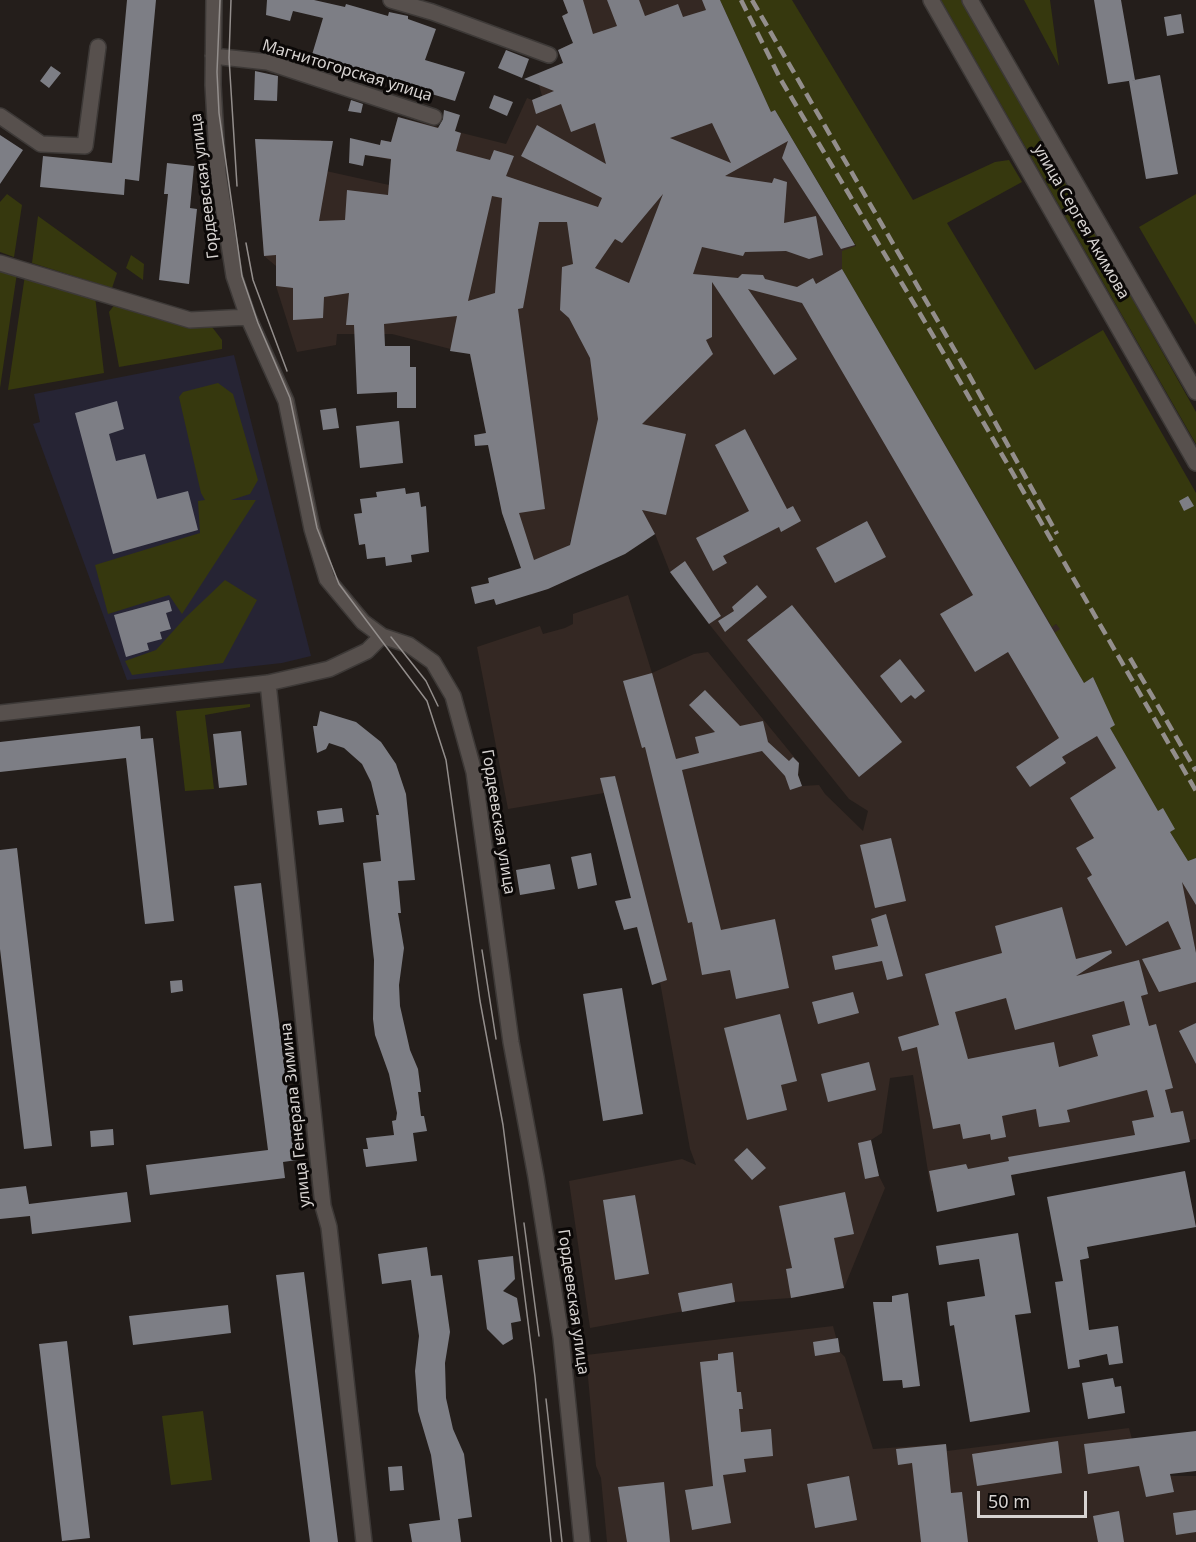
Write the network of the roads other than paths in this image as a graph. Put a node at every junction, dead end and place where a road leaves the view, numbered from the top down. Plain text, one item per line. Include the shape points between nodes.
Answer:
1 (214, 0) edge
2 (391, 0) edge
3 (931, 0) edge
4 (970, 0) edge
5 (98, 47) dead end
6 (549, 55) dead end
7 (213, 56) junction
8 (0, 116) edge
9 (434, 117) dead end
10 (0, 263) edge
11 (248, 317) junction
12 (1196, 392) edge
13 (1196, 463) edge
14 (382, 636) junction
15 (268, 683) junction
16 (0, 713) edge
17 (364, 1542) edge
18 (582, 1542) edge

1 - 7 street, Гордеевская улица
2 - 6 street
3 - 13 street, улица Сергея Акимова
4 - 12 street, улица Сергея Акимова
5 - 8 street via 85,146 41,144
7 - 9 street, Магнитогорская улица via 267,62
7 - 11 street, Гордеевская улица via 222,208 234,276
10 - 11 street via 190,320
11 - 14 street, Гордеевская улица via 286,401 312,529 327,579 363,622
14 - 15 street via 367,651 329,669
14 - 18 street, Гордеевская улица via 409,645 433,662 453,696 474,772 511,1042 561,1337
15 - 16 street
15 - 17 street, улица Генерала Зимина via 323,1206

